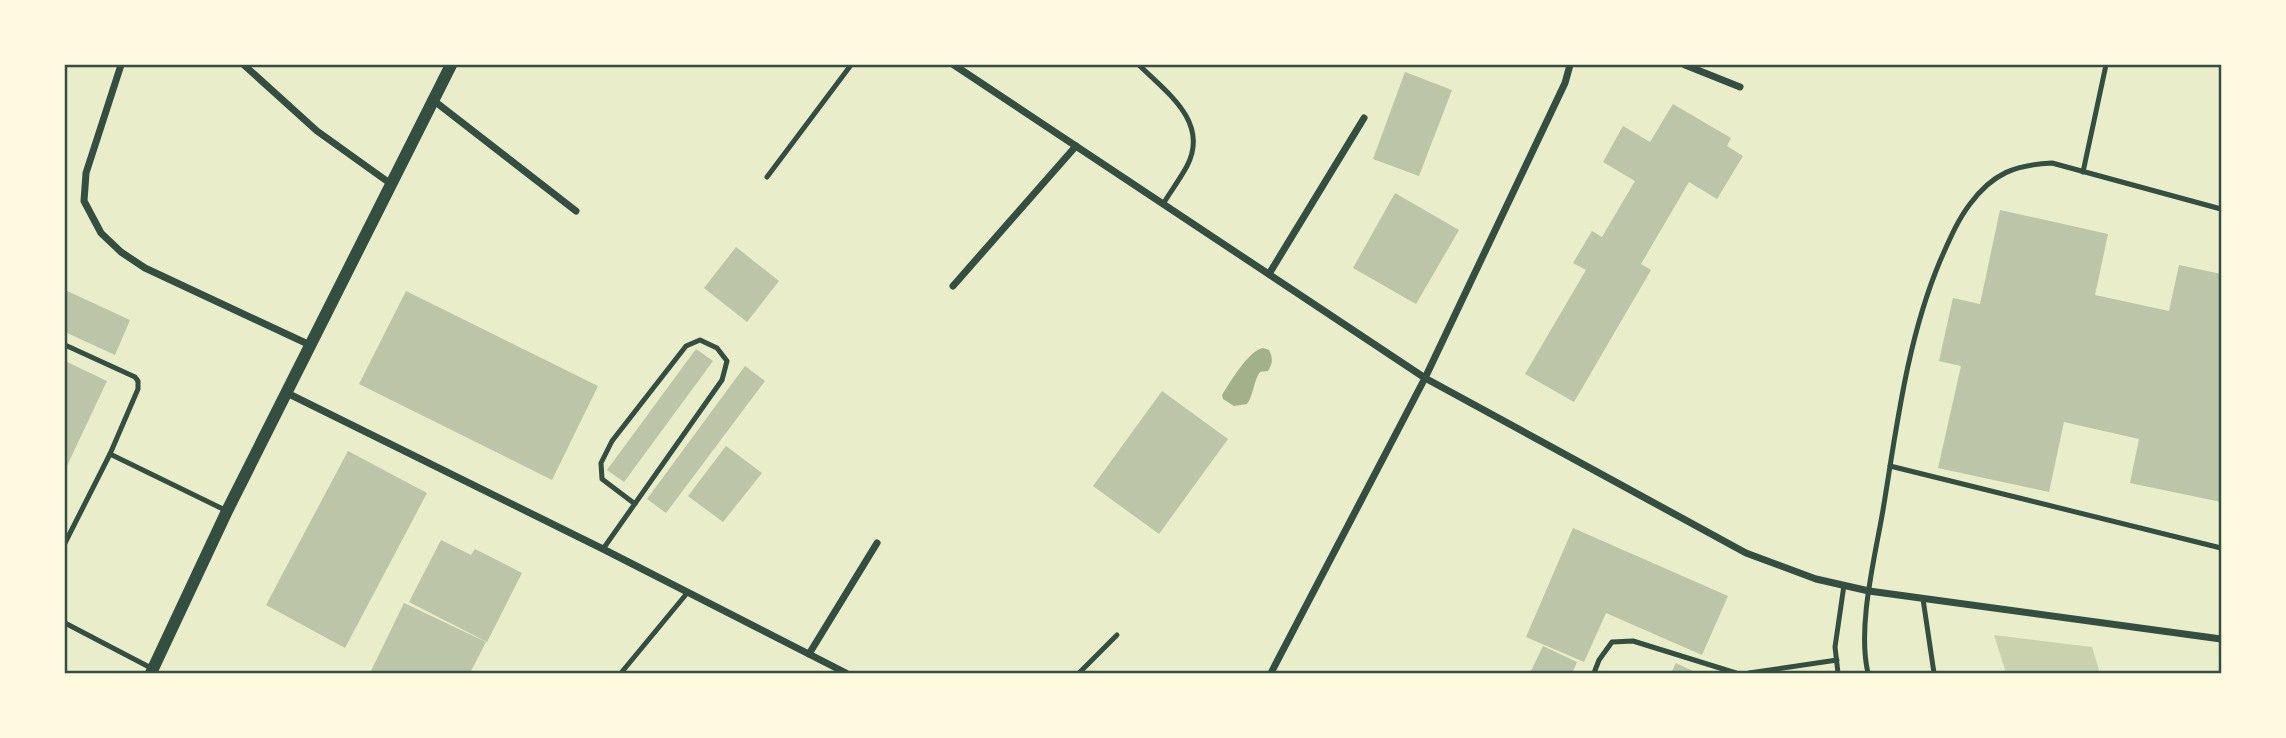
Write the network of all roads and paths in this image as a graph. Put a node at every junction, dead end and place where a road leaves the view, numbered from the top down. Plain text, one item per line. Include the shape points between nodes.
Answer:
1 (121, 65) edge
2 (244, 65) edge
3 (451, 65) edge
4 (850, 65) edge
5 (954, 65) edge
6 (1139, 65) edge
7 (1570, 65) edge
8 (1685, 65) edge
9 (2106, 65) edge
10 (1740, 87) dead end
11 (433, 100) junction
12 (1364, 118) dead end
13 (1076, 146) junction
14 (2083, 172) junction
15 (767, 177) dead end
16 (391, 184) junction
17 (1163, 204) junction
18 (2221, 209) edge
19 (576, 211) dead end
20 (1269, 274) junction
21 (953, 286) dead end
22 (65, 345) edge
23 (310, 345) junction
24 (1425, 378) junction
25 (287, 393) junction
26 (110, 454) junction
27 (1890, 466) junction
28 (635, 504) junction
29 (227, 511) junction
30 (65, 543) edge
31 (877, 543) dead end
32 (2221, 548) edge
33 (603, 549) junction
34 (1844, 585) junction
35 (1869, 591) junction
36 (689, 592) junction
37 (1923, 599) junction
38 (65, 622) edge
39 (1117, 635) dead end
40 (2221, 639) edge
41 (809, 654) junction
42 (1836, 660) junction
43 (152, 671) edge
44 (621, 673) edge
45 (846, 673) edge
46 (1079, 673) edge
47 (1271, 673) edge
48 (1594, 673) edge
49 (1736, 673) edge
50 (1749, 673) edge
51 (1838, 673) edge
52 (1868, 673) edge
53 (1934, 673) edge

1 - 23 street via 86,173 84,201 101,233 145,268
2 - 16 street via 317,131
3 - 11 street
4 - 15 lane
5 - 13 street
6 - 17 lane via 1188,114 1194,139 1188,163
7 - 24 street
8 - 10 street
9 - 14 lane
11 - 16 street
11 - 19 street
12 - 20 street
13 - 17 street
13 - 21 street
14 - 18 lane
14 - 27 lane via 2052,163 2008,170 1970,204 1953,230 1928,290
16 - 23 street
17 - 20 street
20 - 24 street
22 - 26 lane via 138,381
23 - 25 street
24 - 34 street via 1746,553
24 - 47 street
25 - 29 street
25 - 33 street
26 - 29 lane
26 - 30 lane
27 - 32 lane
27 - 35 lane
28 - 28 lane via 722,380 727,361 717,348 700,340 686,346 612,441 601,463 602,479
28 - 33 lane
29 - 43 street
31 - 41 street
33 - 36 street
34 - 35 street
34 - 42 lane
35 - 37 street
35 - 52 lane via 1864,658
36 - 41 street
36 - 44 lane
37 - 40 street
37 - 53 lane
38 - 43 lane
39 - 46 lane
41 - 45 street
42 - 50 lane
42 - 51 lane
48 - 49 lane via 1612,642 1633,641

